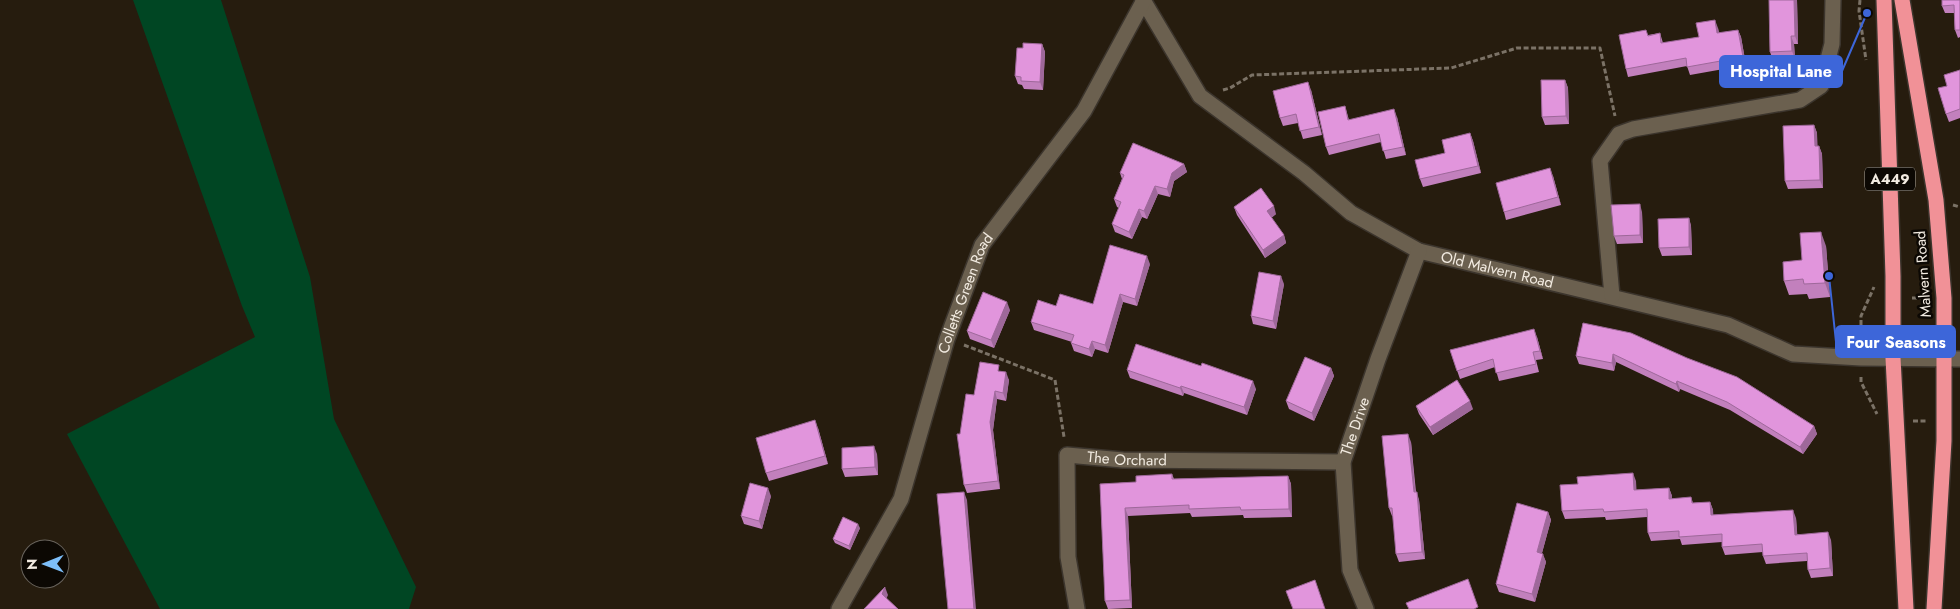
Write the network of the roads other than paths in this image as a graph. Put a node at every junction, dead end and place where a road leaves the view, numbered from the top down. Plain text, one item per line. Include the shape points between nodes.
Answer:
1 (1833, 0) edge
2 (1884, 0) edge
3 (1902, 0) edge
4 (1143, 1) edge
5 (1419, 251) junction
6 (1612, 296) junction
7 (1893, 358) junction
8 (1952, 359) edge
9 (1343, 462) junction
10 (839, 609) edge
11 (1077, 609) edge
12 (1366, 609) edge
13 (1906, 609) edge
14 (1934, 609) edge

1 - 6 street via 1832,44 1821,86 1800,100 1619,134 1600,161
2 - 7 highway, Malvern Road / A449
3 - 8 highway, Malvern Road / A449 via 1936,200
4 - 5 street, Old Malvern Road via 1200,96 1304,173 1351,213
4 - 10 street, Colletts Green Road via 1084,111 982,245 947,339 901,499
5 - 6 street, Old Malvern Road
5 - 9 street, The Drive
6 - 7 street, Old Malvern Road via 1728,325 1793,354
7 - 8 street, Old Malvern Road
7 - 13 highway, Malvern Road / A449
8 - 14 highway, Malvern Road / A449
9 - 11 street, The Orchard via 1123,460 1067,455 1068,557
9 - 12 street, The Drive via 1350,570

